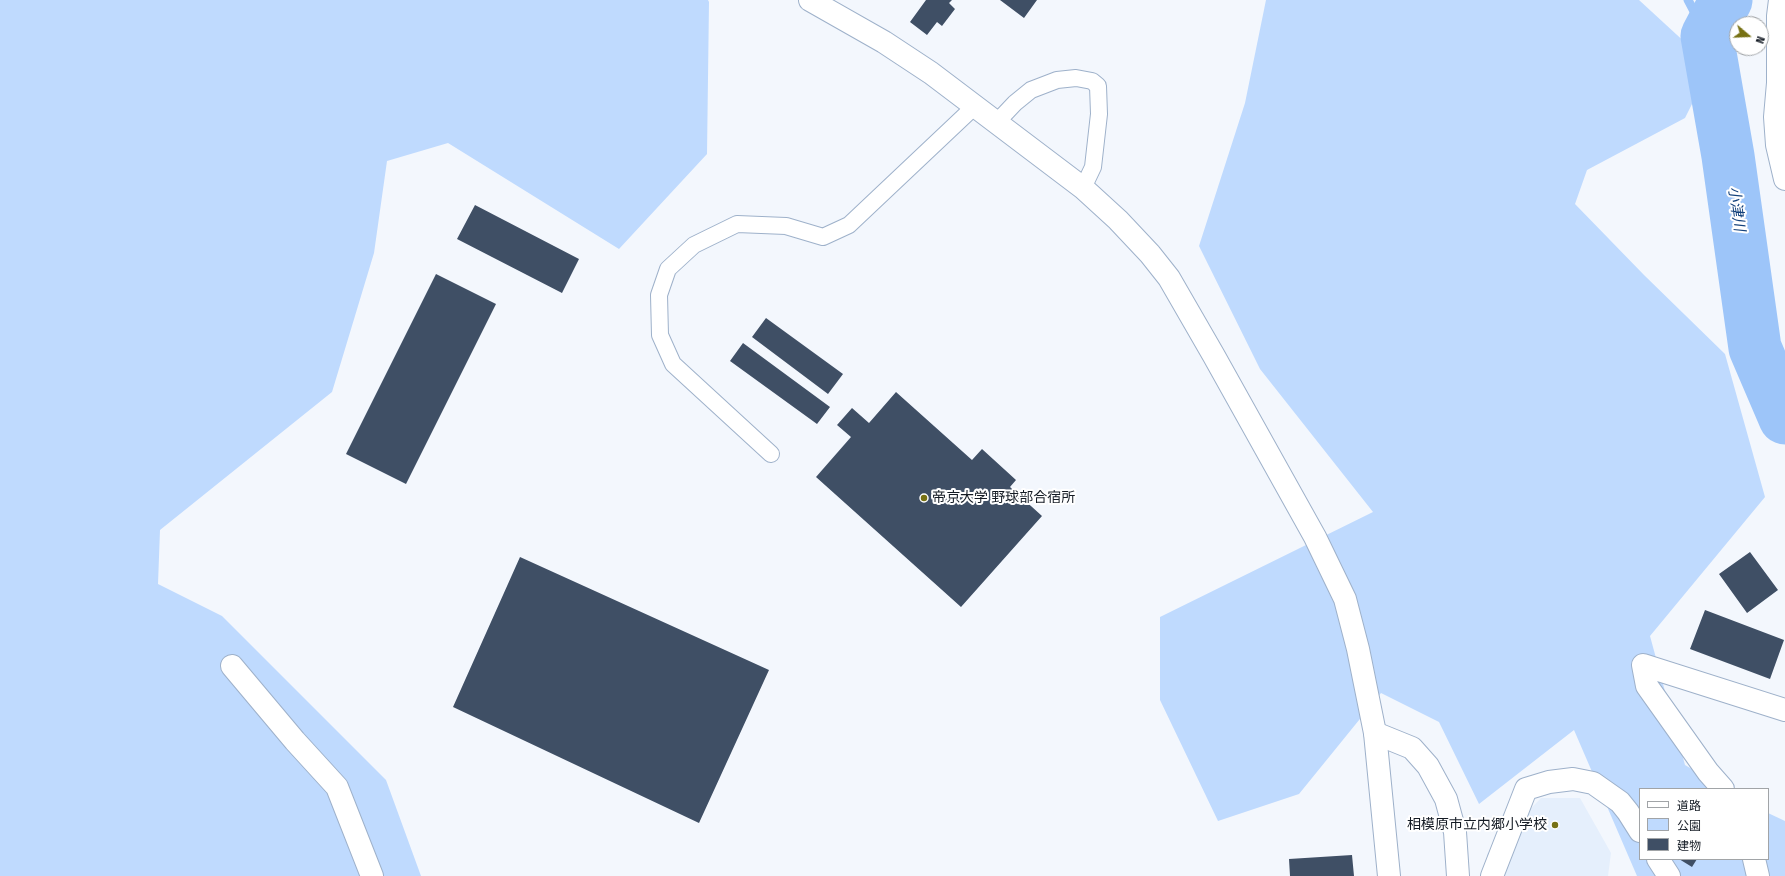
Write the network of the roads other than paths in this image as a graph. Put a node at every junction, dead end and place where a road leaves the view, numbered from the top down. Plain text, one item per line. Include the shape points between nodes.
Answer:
1 (810, 0) edge
2 (1780, 0) edge
3 (975, 106) junction
4 (996, 122) junction
5 (1785, 179) edge
6 (1083, 188) junction
7 (771, 454) dead end
8 (232, 666) dead end
9 (1785, 710) edge
10 (1375, 733) junction
11 (1722, 788) edge
12 (1639, 829) edge
13 (1659, 860) edge
14 (1754, 860) edge
15 (372, 876) edge
16 (1389, 876) edge
17 (1458, 876) edge
18 (1492, 876) edge
19 (1669, 876) edge
20 (1758, 876) edge

1 - 3 street via 884,42
2 - 5 street via 1775,117 1777,145
3 - 4 street
3 - 7 lane via 849,225 823,237 786,226 737,224 694,245 668,269 659,295 660,335 673,364
4 - 6 street
4 - 6 lane via 1031,90 1057,80 1076,78 1092,81 1098,86 1099,114 1094,167
6 - 10 street via 1118,220 1169,278 1315,537 1345,599
8 - 15 street via 337,787
9 - 11 street via 1643,665 1647,686
10 - 16 street
10 - 17 street via 1412,748 1428,766 1446,800 1455,832
12 - 18 street via 1620,802 1593,783 1572,778 1526,789
13 - 19 street
14 - 20 street

